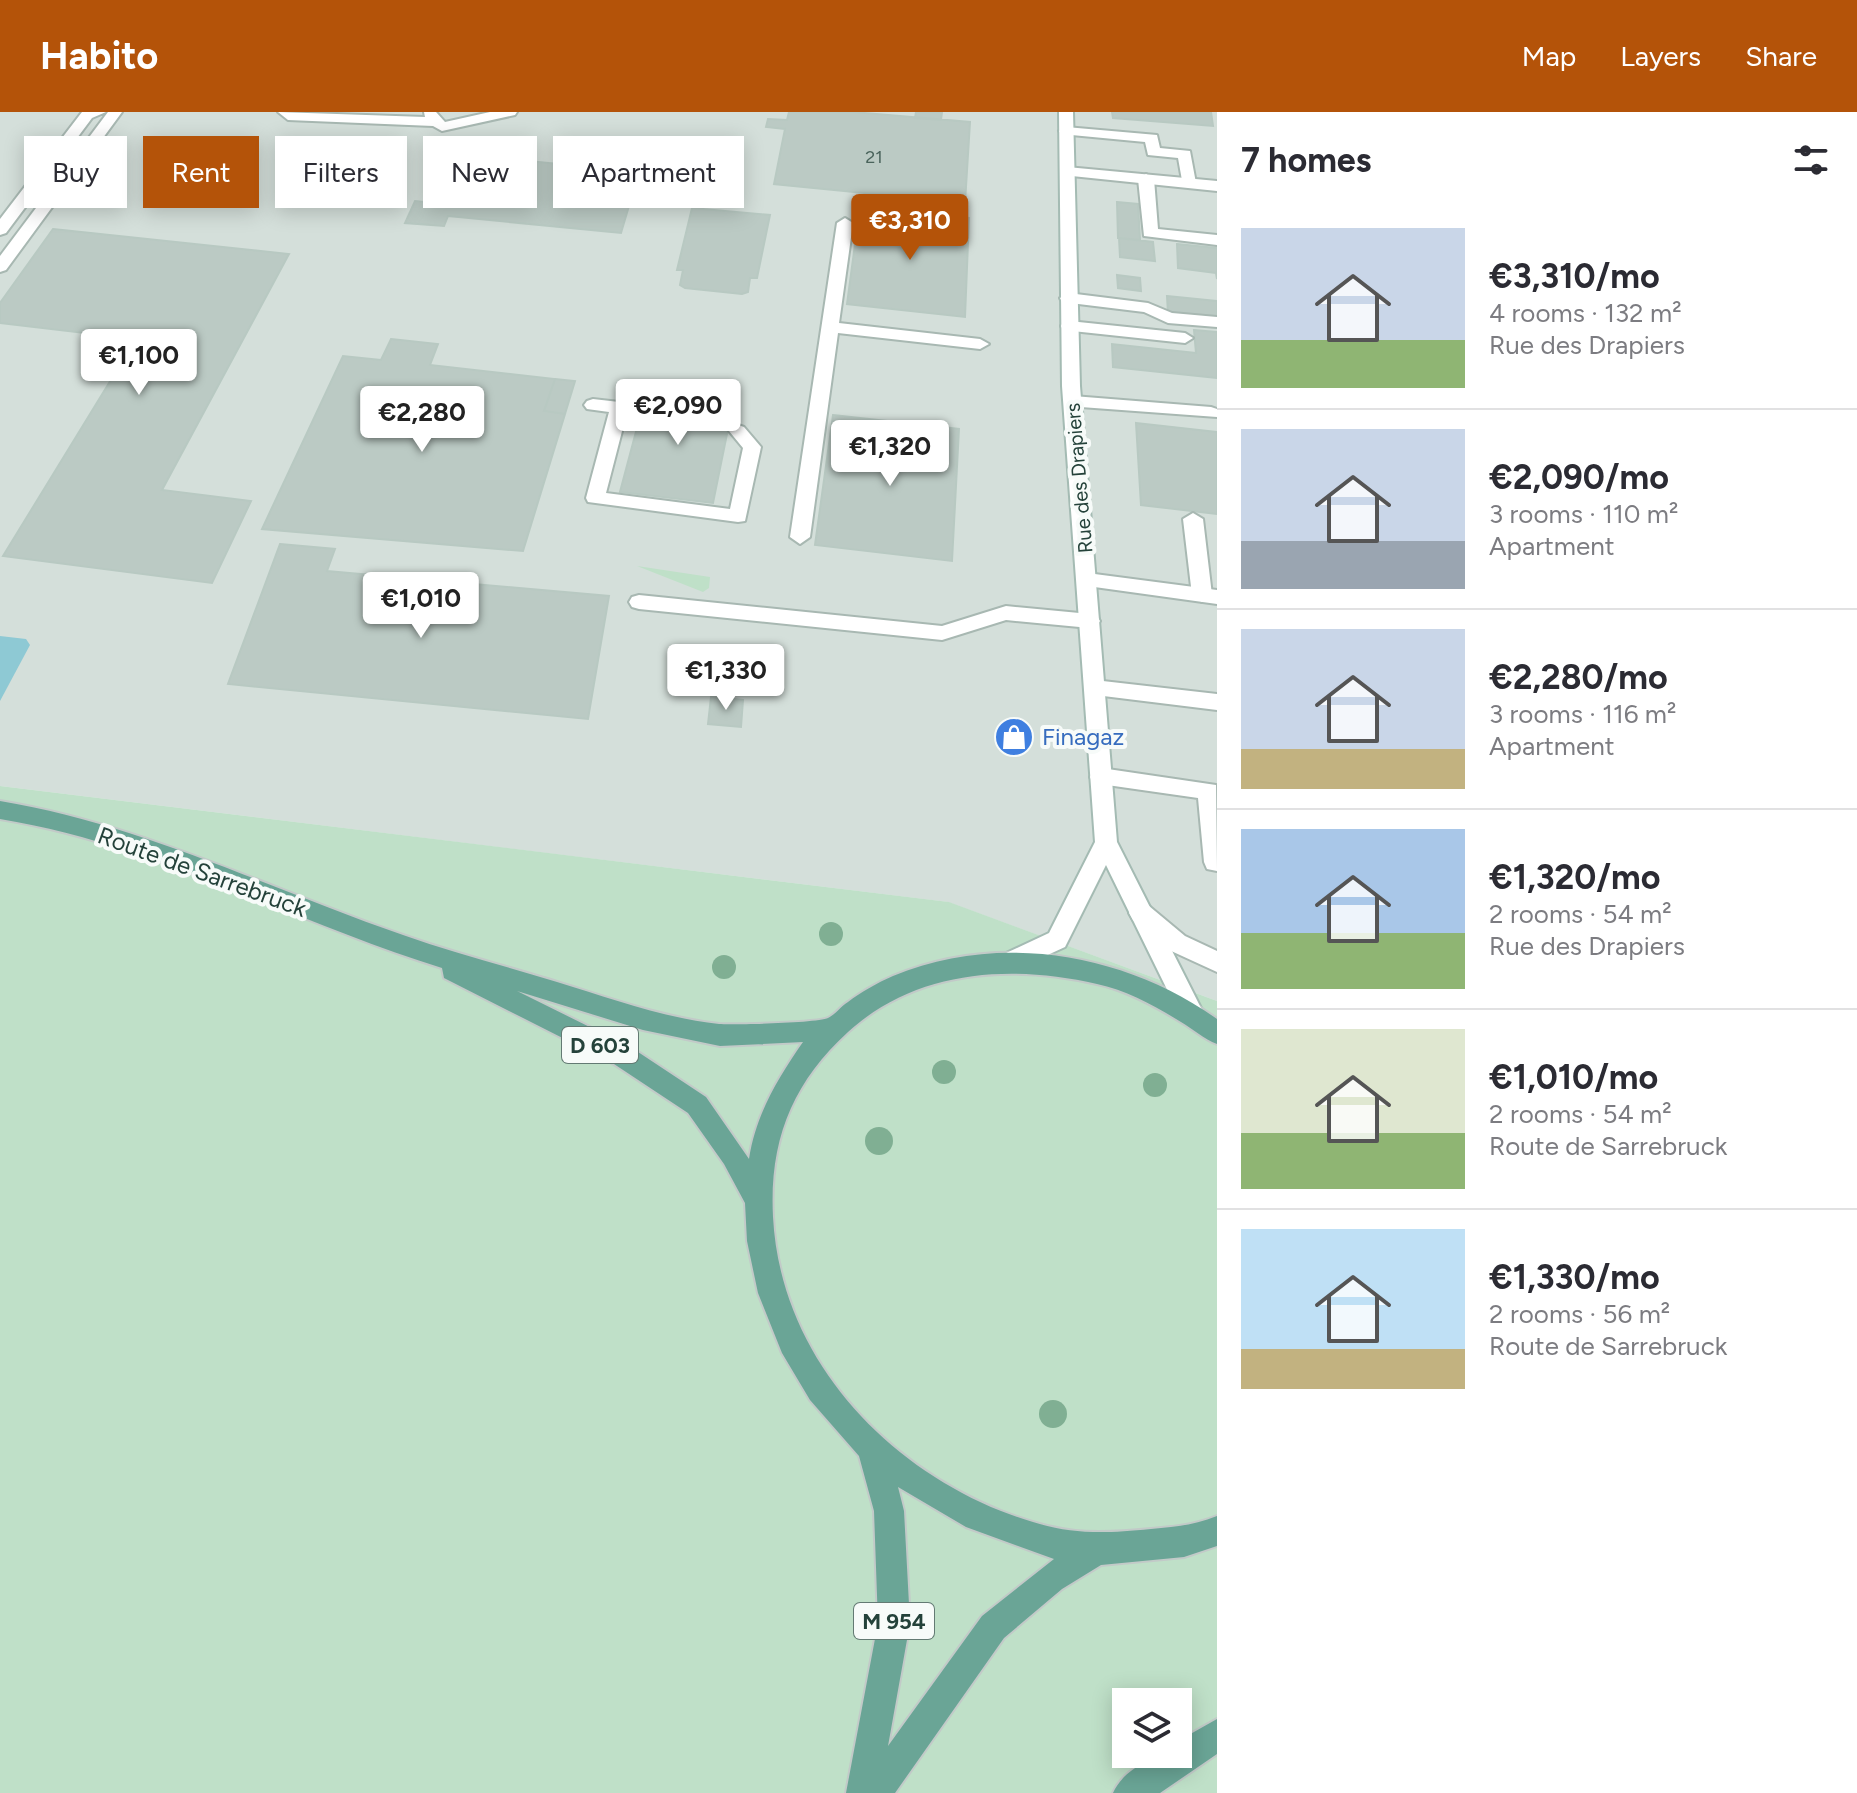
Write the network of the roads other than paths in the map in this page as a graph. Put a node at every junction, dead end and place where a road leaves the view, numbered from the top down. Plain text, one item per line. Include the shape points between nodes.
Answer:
1 (99, 112) edge
2 (115, 112) edge
3 (285, 112) edge
4 (510, 112) edge
5 (433, 117) edge
6 (1066, 121) edge
7 (1067, 172) junction
8 (1146, 179) junction
9 (1188, 183) junction
10 (1217, 186) edge
11 (845, 223) dead end
12 (0, 230) edge
13 (1217, 240) edge
14 (0, 267) edge
15 (1068, 298) junction
16 (1217, 322) edge
17 (1069, 326) junction
18 (830, 327) junction
19 (1185, 338) dead end
20 (980, 344) dead end
21 (1073, 402) junction
22 (593, 405) dead end
23 (1211, 413) dead end
24 (738, 431) dead end
25 (1193, 519) dead end
26 (800, 537) dead end
27 (1087, 580) junction
28 (1210, 596) edge
29 (639, 602) dead end
30 (1090, 621) junction
31 (1094, 688) junction
32 (1217, 702) edge
33 (1101, 777) junction
34 (1213, 791) edge
35 (0, 810) edge
36 (1106, 842) junction
37 (1215, 862) dead end
38 (1141, 913) junction
39 (401, 945) junction
40 (1013, 961) junction
41 (1217, 962) edge
42 (1192, 1014) junction
43 (827, 1030) junction
44 (1217, 1033) edge
45 (756, 1196) junction
46 (872, 1449) junction
47 (1217, 1531) edge
48 (1097, 1550) junction
49 (1217, 1735) edge
50 (863, 1793) edge
51 (875, 1793) edge
52 (1130, 1793) edge

1 - 12 street via 87,115
2 - 14 street
3 - 5 street
4 - 5 street via 442,127
6 - 7 street, Rue des Drapiers
6 - 9 street via 1152,138 1153,152 1185,154
7 - 8 street
7 - 15 street, Rue des Drapiers
8 - 9 street
8 - 13 street via 1150,233
9 - 10 street
11 - 18 street
15 - 16 street
15 - 17 street, Rue des Drapiers
17 - 19 street
17 - 21 street, Rue des Drapiers
18 - 20 street
18 - 26 street
21 - 23 street
21 - 27 street, Rue des Drapiers
22 - 24 street via 619,408 595,498 738,516 752,447
25 - 28 street
27 - 28 street
27 - 30 street, Rue des Drapiers
29 - 30 street via 942,633 1006,613
30 - 31 street, Rue des Drapiers
31 - 32 street
31 - 33 street, Rue des Drapiers
33 - 34 street
33 - 36 street, Rue des Drapiers
34 - 37 street
35 - 39 main road, Route de Sarrebruck / D 603 via 149,849
36 - 38 street, Rue des Drapiers
36 - 40 street via 1057,940
38 - 41 street via 1177,943
38 - 42 street, Rue des Drapiers
39 - 43 main road, Route de Sarrebruck / D 603 via 643,1019 720,1035
39 - 45 main road, Route de Sarrebruck / D 603 via 623,1056 697,1105
40 - 42 main road via 1103,975
40 - 43 main road via 944,968 880,991
42 - 44 main road
43 - 45 main road via 790,1076 766,1132
45 - 46 main road via 762,1261 783,1326 820,1391
46 - 48 main road via 939,1499 1016,1533
46 - 50 main road, M 954 via 889,1511 894,1623
47 - 48 main road via 1193,1542
48 - 51 main road via 1051,1578 993,1627
49 - 52 main road

